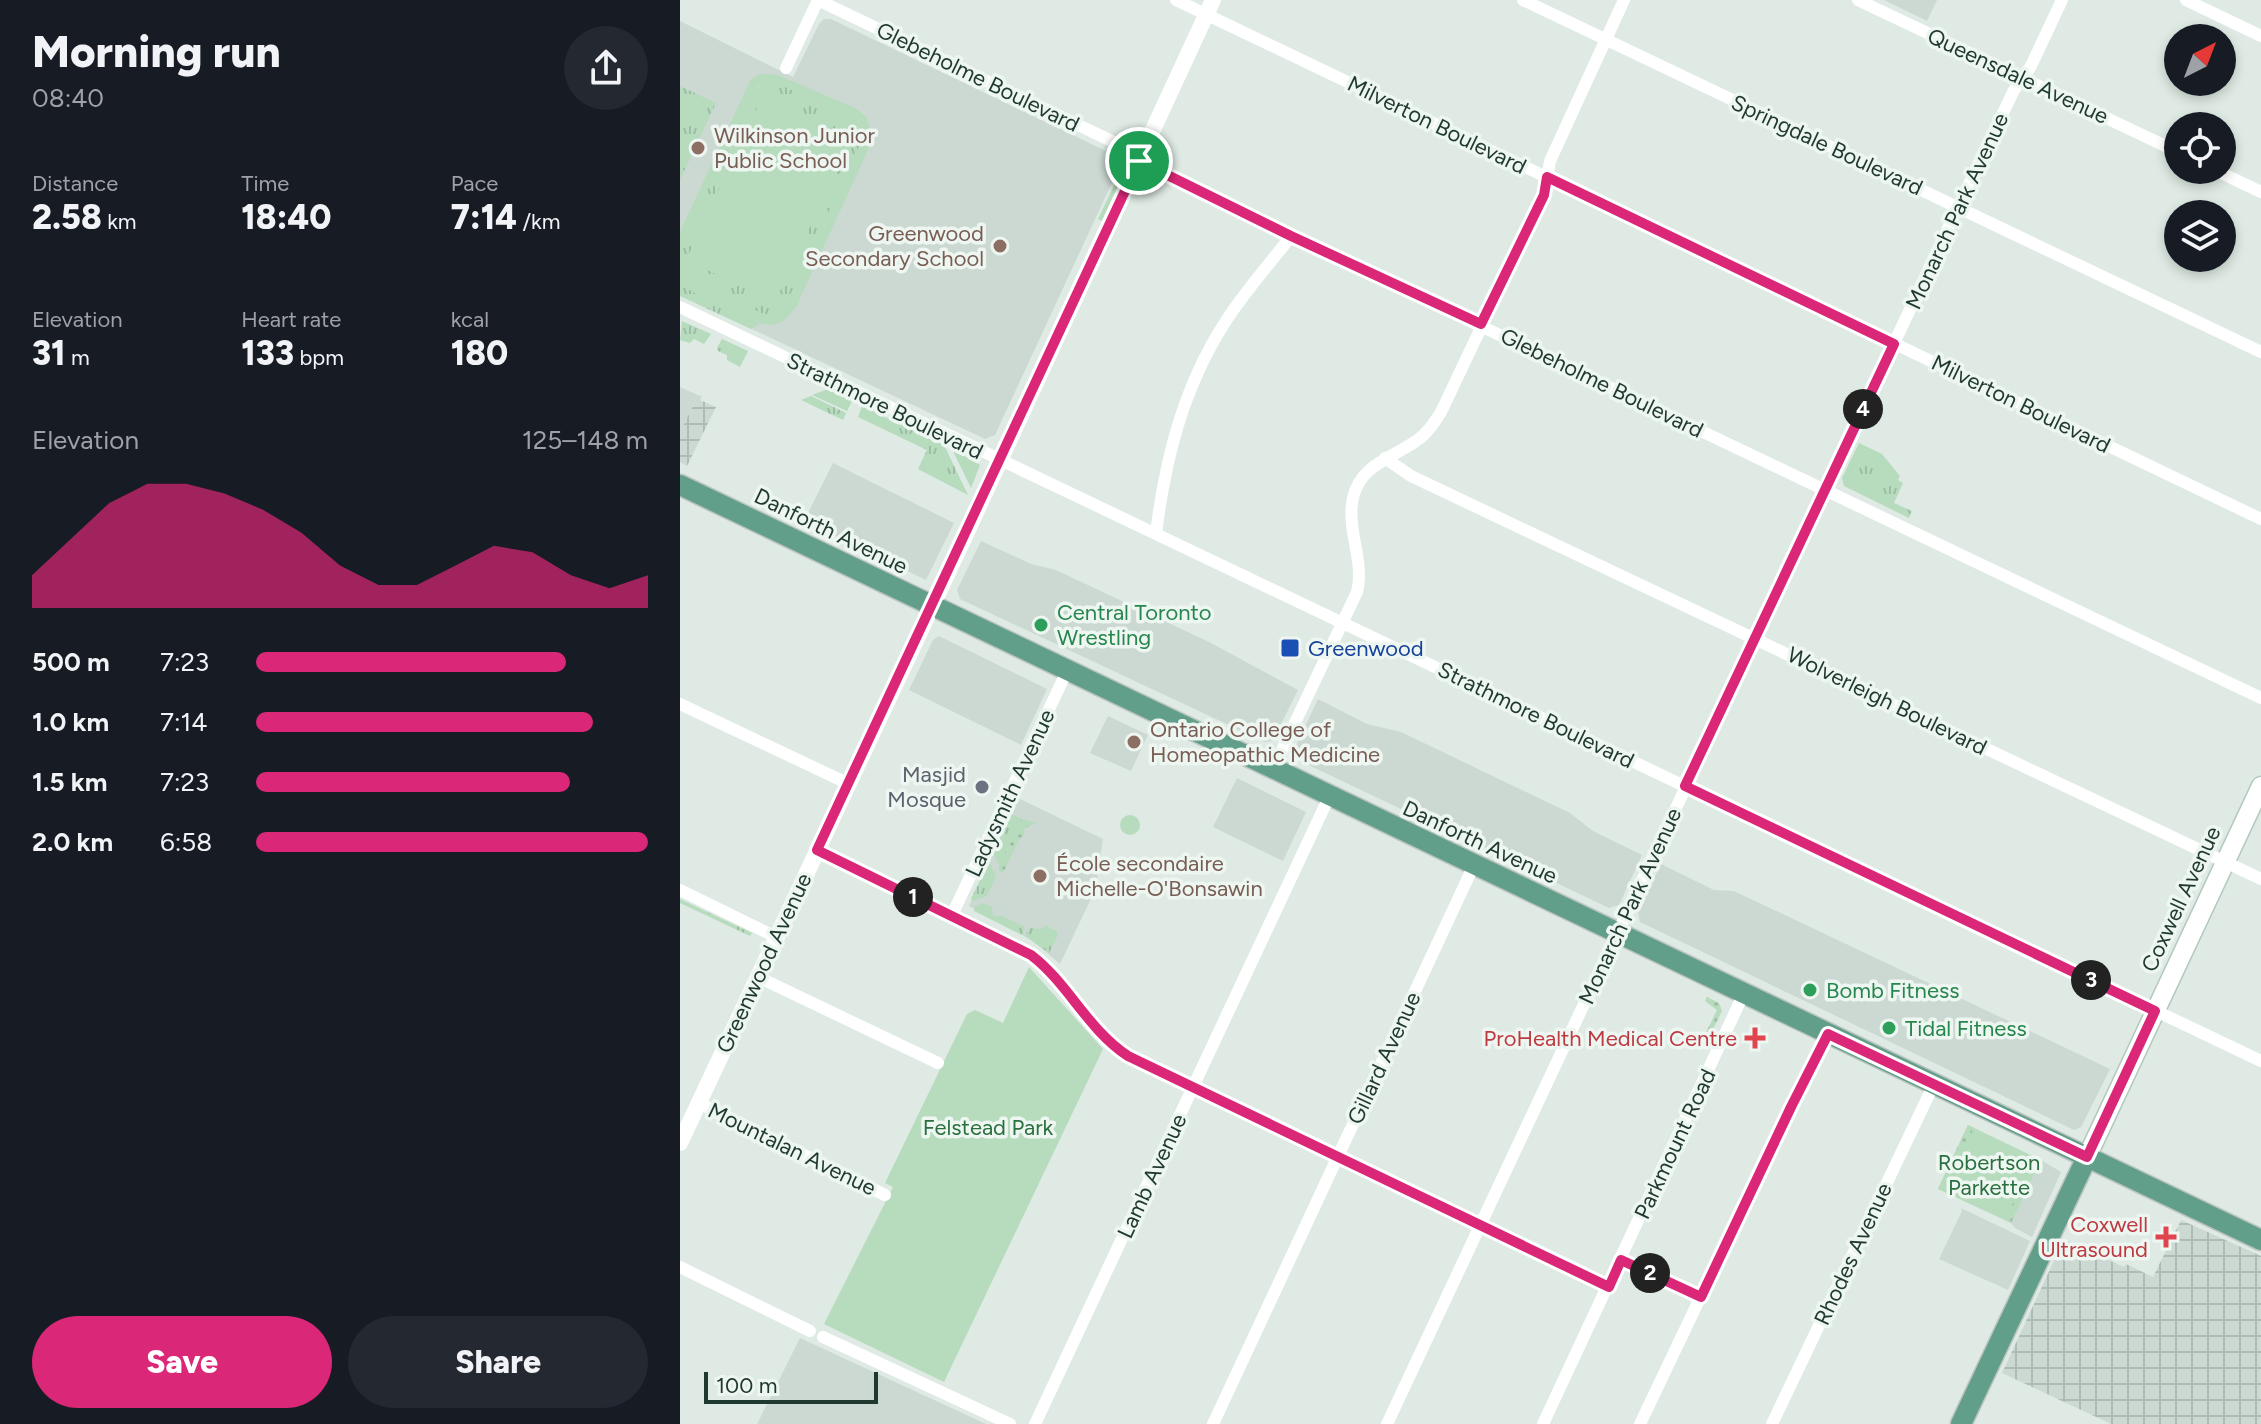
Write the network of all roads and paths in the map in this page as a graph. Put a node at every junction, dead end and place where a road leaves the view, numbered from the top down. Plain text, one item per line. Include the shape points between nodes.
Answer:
1 (818, 0) edge
2 (1176, 0) edge
3 (1523, 0) edge
4 (1624, 0) edge
5 (1858, 0) edge
6 (2062, 0) edge
7 (2186, 0) edge
8 (1210, 7) edge
9 (2261, 36) edge
10 (1606, 39) junction
11 (786, 68) dead end
12 (2023, 78) junction
13 (2164, 145) edge
14 (1139, 161) junction
15 (1547, 177) junction
16 (2236, 180) edge
17 (2261, 192) edge
18 (1958, 207) junction
19 (1291, 236) junction
20 (680, 307) edge
21 (1481, 324) junction
22 (1894, 344) junction
23 (2261, 352) edge
24 (1385, 458) junction
25 (1000, 461) junction
26 (680, 485) edge
27 (1825, 490) junction
28 (2261, 519) edge
29 (1156, 534) junction
30 (932, 606) junction
31 (1342, 622) junction
32 (1756, 638) junction
33 (1067, 671) junction
34 (2261, 698) edge
35 (680, 704) edge
36 (1273, 769) junction
37 (849, 784) junction
38 (1685, 786) junction
39 (2261, 786) edge
40 (1329, 797) junction
41 (817, 850) junction
42 (2225, 863) junction
43 (1474, 865) junction
44 (2261, 879) edge
45 (680, 890) edge
46 (952, 915) junction
47 (1617, 933) junction
48 (776, 937) junction
49 (758, 977) junction
50 (1744, 993) junction
51 (2155, 1011) junction
52 (1828, 1034) junction
53 (2261, 1061) edge
54 (938, 1063) dead end
55 (1934, 1084) junction
56 (1193, 1087) junction
57 (699, 1103) junction
58 (680, 1143) edge
59 (2087, 1157) junction
60 (1338, 1159) junction
61 (885, 1195) dead end
62 (1480, 1227) junction
63 (2261, 1240) edge
64 (1621, 1260) junction
65 (680, 1267) edge
66 (1609, 1287) junction
67 (1701, 1297) junction
68 (810, 1331) dead end
69 (823, 1337) dead end
70 (1967, 1422) edge
71 (1010, 1424) edge
72 (1035, 1424) edge
73 (1213, 1424) edge
74 (1387, 1424) edge
75 (1543, 1424) edge
76 (1640, 1424) edge
77 (1772, 1424) edge

1 - 11 street
1 - 14 street, Glebeholme Boulevard via 1124,147
2 - 8 street, Milverton Boulevard
3 - 10 street, Springdale Boulevard
4 - 10 street
5 - 12 street, Queensdale Avenue
6 - 12 street, Monarch Park Avenue
7 - 9 street
8 - 14 street, Greenwood Avenue
8 - 15 street, Milverton Boulevard
10 - 15 street
10 - 18 street, Springdale Boulevard
12 - 13 street, Queensdale Avenue
12 - 18 street, Monarch Park Avenue
14 - 19 street, Glebeholme Boulevard
14 - 25 street, Greenwood Avenue
15 - 21 street via 1544,195
15 - 22 street, Milverton Boulevard
16 - 17 street
18 - 22 street, Monarch Park Avenue
18 - 23 street, Springdale Boulevard
19 - 21 street, Glebeholme Boulevard
19 - 29 street via 1225,322 1198,370 1162,483
20 - 25 street, Strathmore Boulevard
21 - 24 street via 1430,429
21 - 27 street, Glebeholme Boulevard
22 - 27 street, Monarch Park Avenue
22 - 28 street, Milverton Boulevard
24 - 31 street via 1365,475 1353,498 1359,581
24 - 32 street, Wolverleigh Boulevard via 1411,476
25 - 29 street, Strathmore Boulevard
25 - 30 street, Greenwood Avenue
26 - 30 main road, Danforth Avenue
27 - 32 street, Monarch Park Avenue
27 - 34 street, Glebeholme Boulevard
29 - 31 street, Strathmore Boulevard
30 - 33 main road, Danforth Avenue
30 - 37 street, Greenwood Avenue
31 - 36 street
31 - 38 street, Strathmore Boulevard
32 - 38 street, Monarch Park Avenue
32 - 42 street, Wolverleigh Boulevard
33 - 36 main road, Danforth Avenue
33 - 46 street, Ladysmith Avenue
35 - 37 street
36 - 40 main road, Danforth Avenue
37 - 41 street, Greenwood Avenue
38 - 47 street, Monarch Park Avenue
38 - 51 street, Strathmore Boulevard
39 - 42 main road, Coxwell Avenue
40 - 43 main road, Danforth Avenue
40 - 56 street, Lamb Avenue
41 - 46 street
41 - 48 street, Greenwood Avenue
42 - 44 street, Wolverleigh Boulevard
42 - 51 main road, Coxwell Avenue
43 - 47 main road, Danforth Avenue
43 - 60 street, Gillard Avenue
45 - 48 street
46 - 56 street via 1031,955 1114,1046
47 - 50 main road, Danforth Avenue
47 - 62 street, Monarch Park Avenue
48 - 49 street, Greenwood Avenue
49 - 54 street
49 - 57 street, Greenwood Avenue
50 - 52 main road, Danforth Avenue
50 - 64 street, Parkmount Road
51 - 53 street, Strathmore Boulevard
51 - 59 main road, Coxwell Avenue
52 - 55 main road, Danforth Avenue
52 - 67 street
55 - 59 main road, Danforth Avenue
55 - 77 street, Rhodes Avenue
56 - 60 street
56 - 72 street, Lamb Avenue
57 - 58 street, Greenwood Avenue
57 - 61 street, Mountalan Avenue
59 - 63 main road, Danforth Avenue
59 - 70 main road, Coxwell Avenue
60 - 62 street
60 - 73 street, Gillard Avenue
62 - 66 street
62 - 74 street, Monarch Park Avenue
64 - 66 street, Parkmount Road
64 - 67 street
65 - 68 street
66 - 75 street, Parkmount Road
67 - 76 street
69 - 71 street

